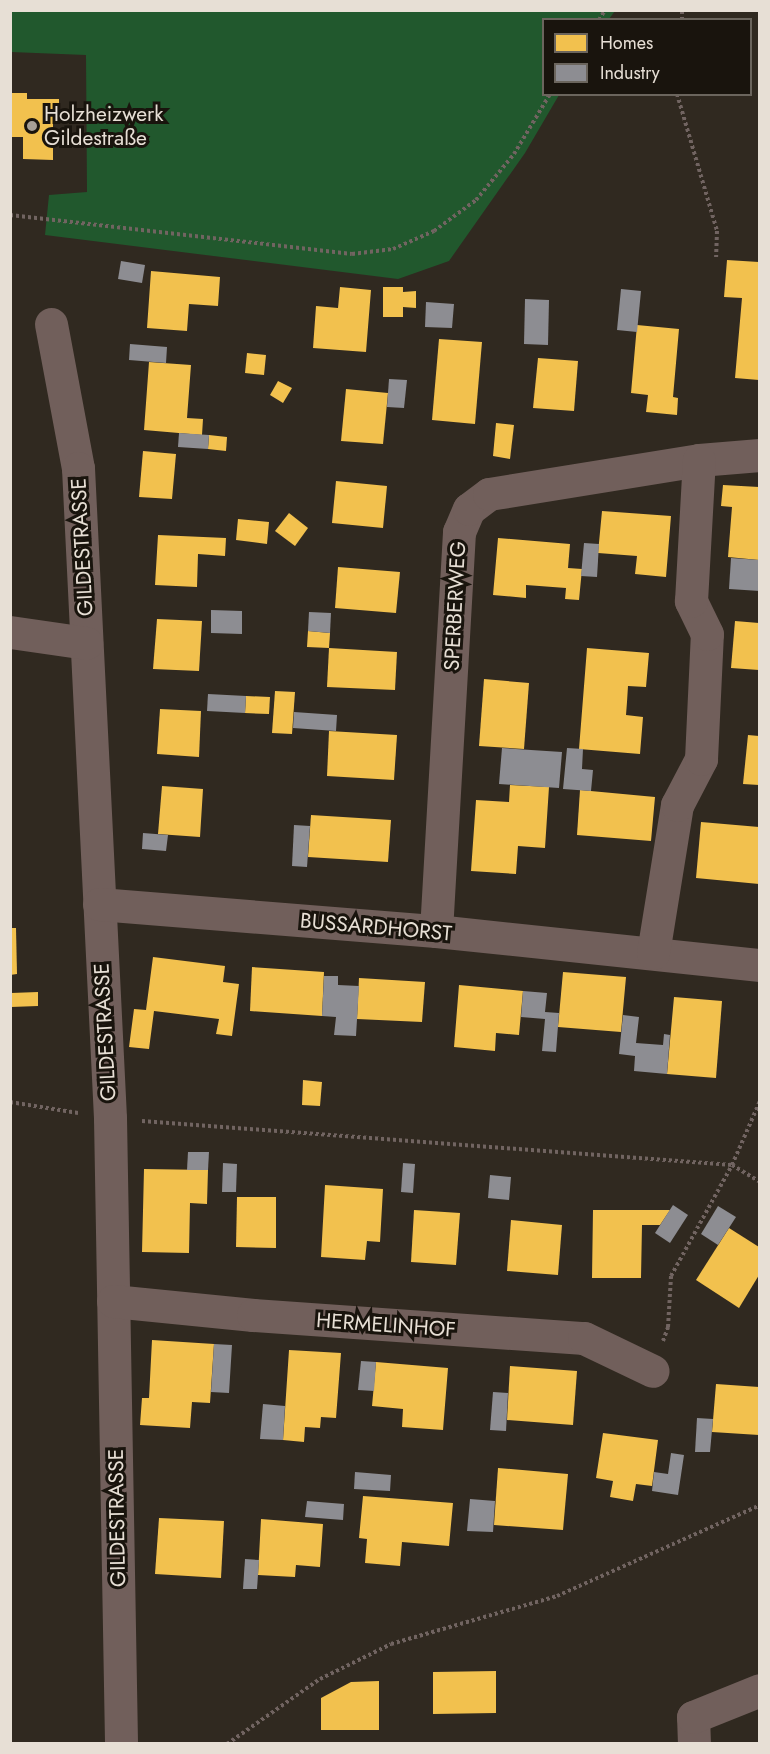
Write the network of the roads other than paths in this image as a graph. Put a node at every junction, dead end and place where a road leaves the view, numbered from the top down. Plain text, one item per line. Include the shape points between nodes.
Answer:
1 (51, 324) dead end
2 (759, 454) edge
3 (699, 460) junction
4 (10, 632) edge
5 (86, 643) junction
6 (99, 904) junction
7 (436, 931) junction
8 (653, 953) junction
9 (759, 964) edge
10 (113, 1301) junction
11 (653, 1371) road end
12 (759, 1689) edge
13 (121, 1743) edge
14 (694, 1743) edge

1 - 5 street, GILDESTRASSE via 78,468
2 - 3 street, SPERBERWEG
3 - 7 street, SPERBERWEG via 489,494 469,509 459,532
3 - 8 street via 691,601 707,634 700,759 677,806
4 - 5 street
5 - 6 street, GILDESTRASSE
6 - 7 street, BUSSARDHORST
6 - 10 street, GILDESTRASSE via 110,1118
7 - 8 street, BUSSARDHORST
8 - 9 street, BUSSARDHORST
10 - 11 street, HERMELINHOF via 253,1316 584,1338
10 - 13 street, GILDESTRASSE
12 - 14 street via 693,1717

